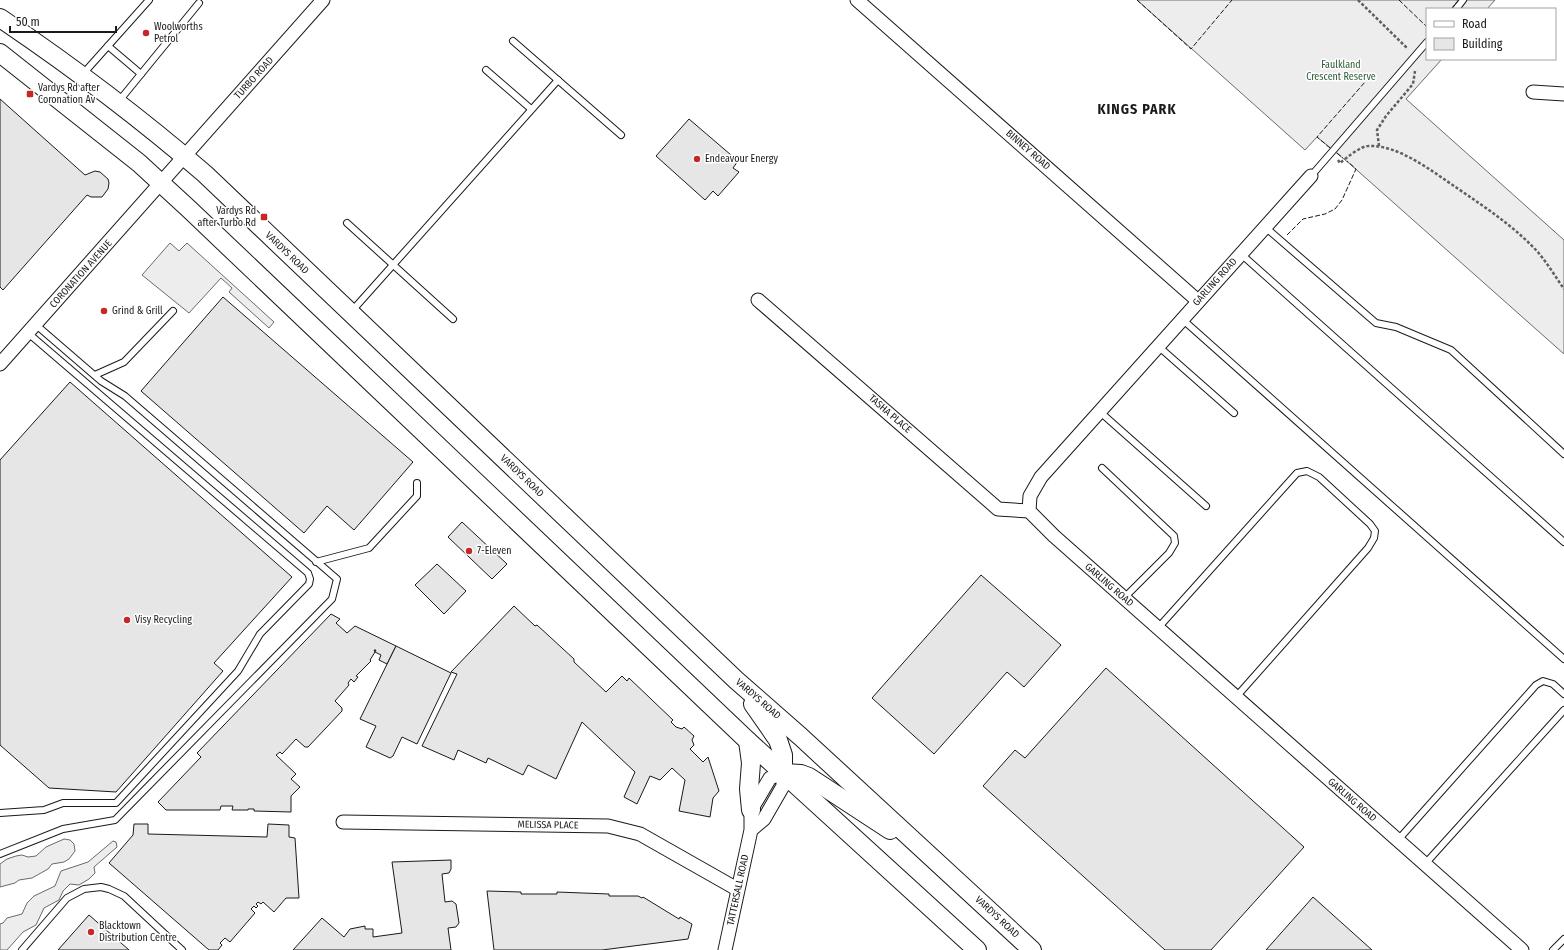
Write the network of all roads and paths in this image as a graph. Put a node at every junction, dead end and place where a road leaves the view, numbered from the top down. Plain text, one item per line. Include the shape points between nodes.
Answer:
1 (149, 0) edge
2 (323, 0) edge
3 (857, 0) edge
4 (1463, 0) edge
5 (199, 3) dead end
6 (1457, 8) edge
7 (0, 18) edge
8 (512, 41) dead end
9 (1426, 43) edge
10 (108, 46) junction
11 (0, 53) edge
12 (486, 70) dead end
13 (141, 74) junction
14 (82, 76) junction
15 (558, 80) junction
16 (1533, 92) dead end
17 (1564, 94) edge
18 (117, 103) junction
19 (531, 110) junction
20 (622, 135) dead end
21 (1331, 152) junction
22 (184, 156) junction
23 (1311, 176) joint
24 (161, 183) junction
25 (347, 223) dead end
26 (1265, 226) junction
27 (1241, 254) junction
28 (393, 265) junction
29 (1564, 289) edge
30 (758, 300) dead end
31 (1198, 300) junction
32 (173, 311) dead end
33 (350, 313) junction
34 (453, 319) dead end
35 (1182, 319) junction
36 (32, 329) junction
37 (1158, 346) junction
38 (0, 364) edge
39 (95, 375) junction
40 (1099, 411) junction
41 (1234, 413) dead end
42 (1564, 454) edge
43 (1102, 468) dead end
44 (418, 483) dead end
45 (1206, 506) dead end
46 (1029, 511) junction
47 (1564, 542) edge
48 (316, 562) junction
49 (1124, 598) junction
50 (1158, 628) junction
51 (1564, 660) edge
52 (736, 680) junction
53 (1564, 694) edge
54 (1236, 697) junction
55 (1564, 710) edge
56 (748, 741) junction
57 (783, 773) junction
58 (751, 810) junction
59 (0, 813) edge
60 (343, 822) dead end
61 (751, 830) junction
62 (1398, 840) junction
63 (0, 854) edge
64 (937, 862) junction
65 (1425, 864) junction
66 (737, 888) junction
67 (1564, 938) edge
68 (22, 950) edge
69 (182, 950) edge
70 (725, 950) edge
71 (977, 950) edge
72 (1032, 950) edge
73 (1522, 950) edge
74 (1554, 950) edge

1 - 10 lane
2 - 22 street, TURBO ROAD
3 - 31 street, BINNEY ROAD
4 - 6 lane
5 - 13 lane
7 - 14 main road, VARDYS ROAD
8 - 15 lane
9 - 21 lane
10 - 13 lane
10 - 14 lane
11 - 24 main road
12 - 19 lane
13 - 18 lane
14 - 18 main road, VARDYS ROAD
15 - 19 lane
15 - 20 lane
16 - 17 street
18 - 22 main road, VARDYS ROAD
19 - 28 lane
21 - 23 lane
21 - 29 path via 1340,163 1366,146 1379,146 1423,164 1495,212 1537,251
22 - 24 street, TURBO ROAD
22 - 33 main road, VARDYS ROAD
23 - 26 street, GARLING ROAD
24 - 36 street, CORONATION AVENUE
24 - 56 main road
25 - 28 lane
26 - 27 street, GARLING ROAD
26 - 42 lane via 1376,323 1396,327 1451,350
27 - 31 street, GARLING ROAD
27 - 47 lane
28 - 33 lane
28 - 34 lane
30 - 46 street, TASHA PLACE via 998,509
31 - 35 street, GARLING ROAD
32 - 39 lane via 124,362
33 - 52 main road, VARDYS ROAD
35 - 37 street, GARLING ROAD
35 - 51 lane
36 - 38 street, CORONATION AVENUE
36 - 39 lane
36 - 59 lane via 308,573 310,579 309,584 260,634 238,671 116,803 63,803 44,810
37 - 40 street, GARLING ROAD
37 - 41 lane
39 - 48 lane via 124,396
40 - 45 lane
40 - 46 street, GARLING ROAD via 1041,477 1030,496
43 - 49 lane via 1174,536 1175,543 1168,553
44 - 48 lane via 417,496 369,548
46 - 49 street, GARLING ROAD
48 - 63 lane via 337,579 332,599 115,820 63,829
49 - 50 street, GARLING ROAD
50 - 54 street, GARLING ROAD
50 - 54 lane via 1297,473 1307,471 1319,477 1370,524 1375,531 1374,538 1363,554
52 - 57 main road via 778,740 784,755
52 - 64 main road, VARDYS ROAD via 801,736
53 - 62 lane via 1553,684 1543,681 1536,685
54 - 62 street, GARLING ROAD
55 - 65 lane
56 - 57 main road
56 - 58 main road via 751,763
57 - 58 street via 770,778
57 - 61 street via 784,786 764,819
57 - 64 main road via 809,777
57 - 71 main road
58 - 61 street, TATTERSALL ROAD
60 - 66 street, MELISSA PLACE via 608,826 640,834
61 - 66 street, TATTERSALL ROAD
62 - 65 street, GARLING ROAD
64 - 72 main road, VARDYS ROAD
65 - 73 street, GARLING ROAD
66 - 70 street, TATTERSALL ROAD
67 - 74 lane
68 - 69 lane via 67,898 84,889 101,887 124,896

